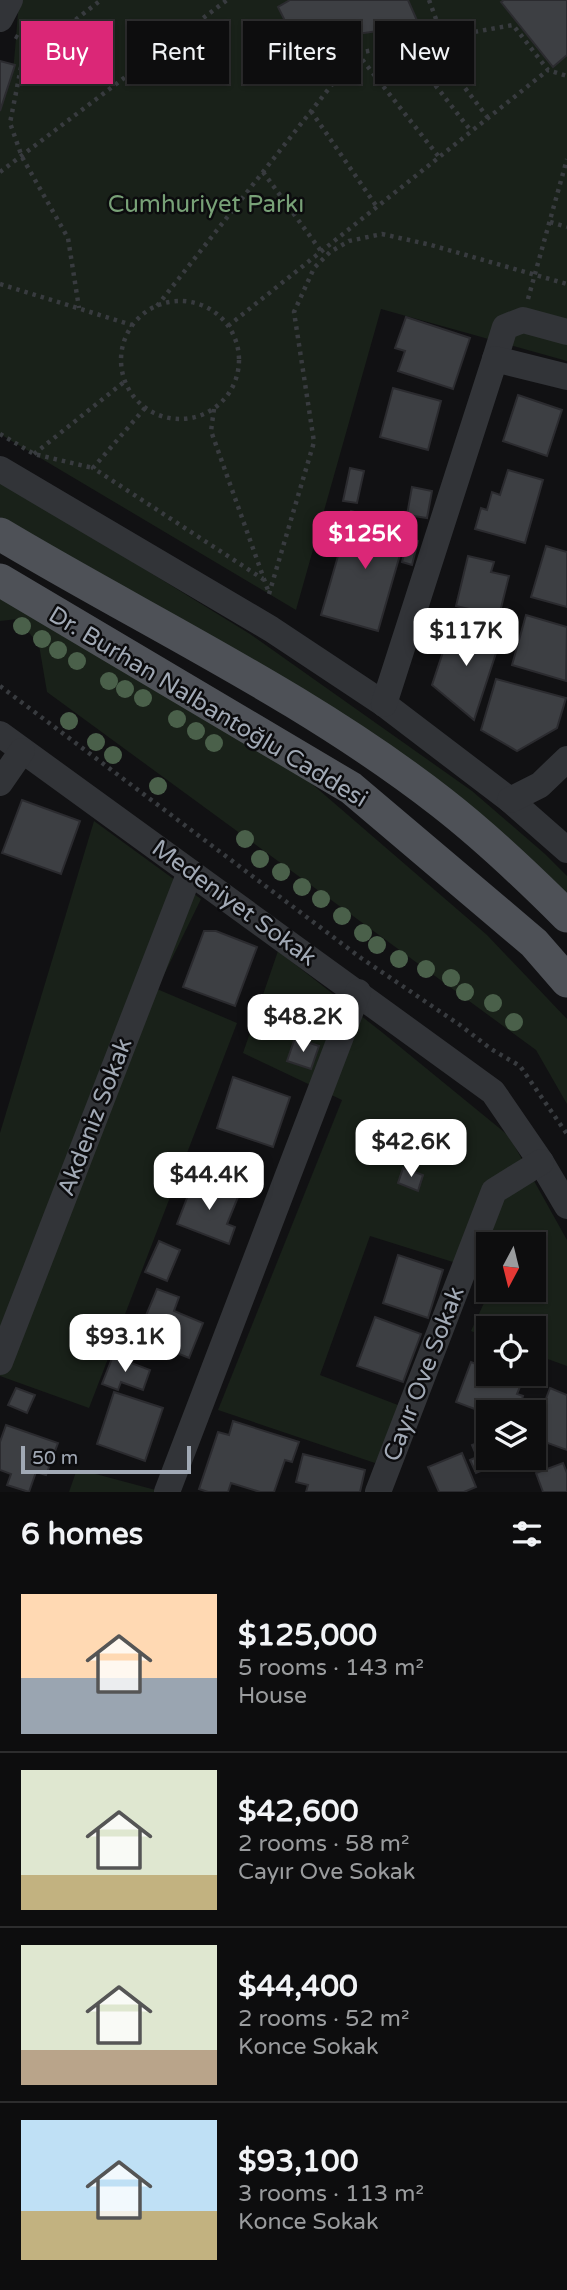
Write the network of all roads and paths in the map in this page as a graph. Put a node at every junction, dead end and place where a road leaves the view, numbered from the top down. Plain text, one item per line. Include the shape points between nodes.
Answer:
1 (10, 0) edge
2 (101, 0) edge
3 (227, 0) edge
4 (429, 0) edge
5 (74, 21) edge
6 (437, 21) edge
7 (4, 26) edge
8 (474, 32) edge
9 (21, 38) edge
10 (361, 58) edge
11 (21, 67) edge
12 (548, 70) junction
13 (567, 76) edge
14 (332, 84) edge
15 (434, 84) edge
16 (462, 84) edge
17 (311, 111) junction
18 (488, 118) junction
19 (471, 131) junction
20 (22, 157) junction
21 (439, 157) junction
22 (567, 159) edge
23 (263, 172) junction
24 (0, 173) edge
25 (377, 206) junction
26 (550, 222) junction
27 (567, 227) edge
28 (321, 251) junction
29 (534, 275) junction
30 (0, 284) edge
31 (567, 284) edge
32 (157, 306) junction
33 (79, 308) junction
34 (523, 320) junction
35 (132, 325) junction
36 (228, 326) junction
37 (567, 332) edge
38 (495, 359) junction
39 (567, 377) edge
40 (124, 382) junction
41 (145, 408) junction
42 (214, 409) junction
43 (0, 433) edge
44 (34, 454) junction
45 (93, 468) junction
46 (0, 469) edge
47 (0, 534) edge
48 (263, 579) junction
49 (0, 580) edge
50 (269, 594) junction
51 (271, 629) junction
52 (0, 686) edge
53 (384, 704) junction
54 (0, 734) edge
55 (22, 751) junction
56 (567, 759) edge
57 (0, 783) edge
58 (510, 800) junction
59 (567, 850) edge
60 (190, 872) junction
61 (567, 916) edge
62 (567, 981) edge
63 (358, 992) junction
64 (567, 1134) edge
65 (541, 1161) junction
66 (567, 1206) edge
67 (6, 1329) edge
68 (0, 1362) edge
69 (167, 1492) edge
70 (378, 1492) edge

1 - 7 street
2 - 5 path
3 - 20 path
4 - 6 path
7 - 9 path
8 - 12 path via 513,25
10 - 21 path
11 - 20 path via 10,123
12 - 13 path
12 - 18 path
14 - 17 path
15 - 19 path
16 - 18 path
17 - 23 path
17 - 25 path
18 - 19 path
19 - 21 path
20 - 24 path
20 - 33 path via 68,238
21 - 25 path
22 - 26 path
23 - 28 path
23 - 32 path
25 - 28 path
26 - 27 path
26 - 29 path
28 - 36 path
29 - 31 path
29 - 34 path
29 - 50 path via 382,234 349,241 314,268 294,312 314,442
30 - 33 path
32 - 35 path
32 - 36 path via 176,301 196,303
33 - 35 path
34 - 37 street
34 - 38 street via 505,327
35 - 40 path via 120,363
36 - 42 path via 239,361 236,379
38 - 39 street
38 - 53 street
40 - 41 path
40 - 44 path
41 - 42 path via 180,419
41 - 45 path
42 - 48 path via 211,431
43 - 44 path
44 - 45 path
45 - 48 path
46 - 51 street
47 - 61 main road, Dr. Burhan Nalbantoğlu Caddesi via 245,671 363,746 502,851
48 - 50 path
49 - 62 main road, Dr. Burhan Nalbantoğlu Caddesi via 351,788 534,943
50 - 51 path
51 - 53 street
52 - 64 path via 361,958 520,1066
53 - 58 street
54 - 55 street, Medeniyet Sokak
55 - 57 street
55 - 60 street, Medeniyet Sokak
56 - 58 street via 540,785
58 - 59 street
60 - 63 street, Medeniyet Sokak
60 - 67 street, Akdeniz Sokak
63 - 65 street, Medeniyet Sokak via 494,1092
63 - 69 street
65 - 66 street, Medeniyet Sokak
65 - 70 street, Cayır Ove Sokak via 494,1191
67 - 68 street, Akdeniz Sokak

